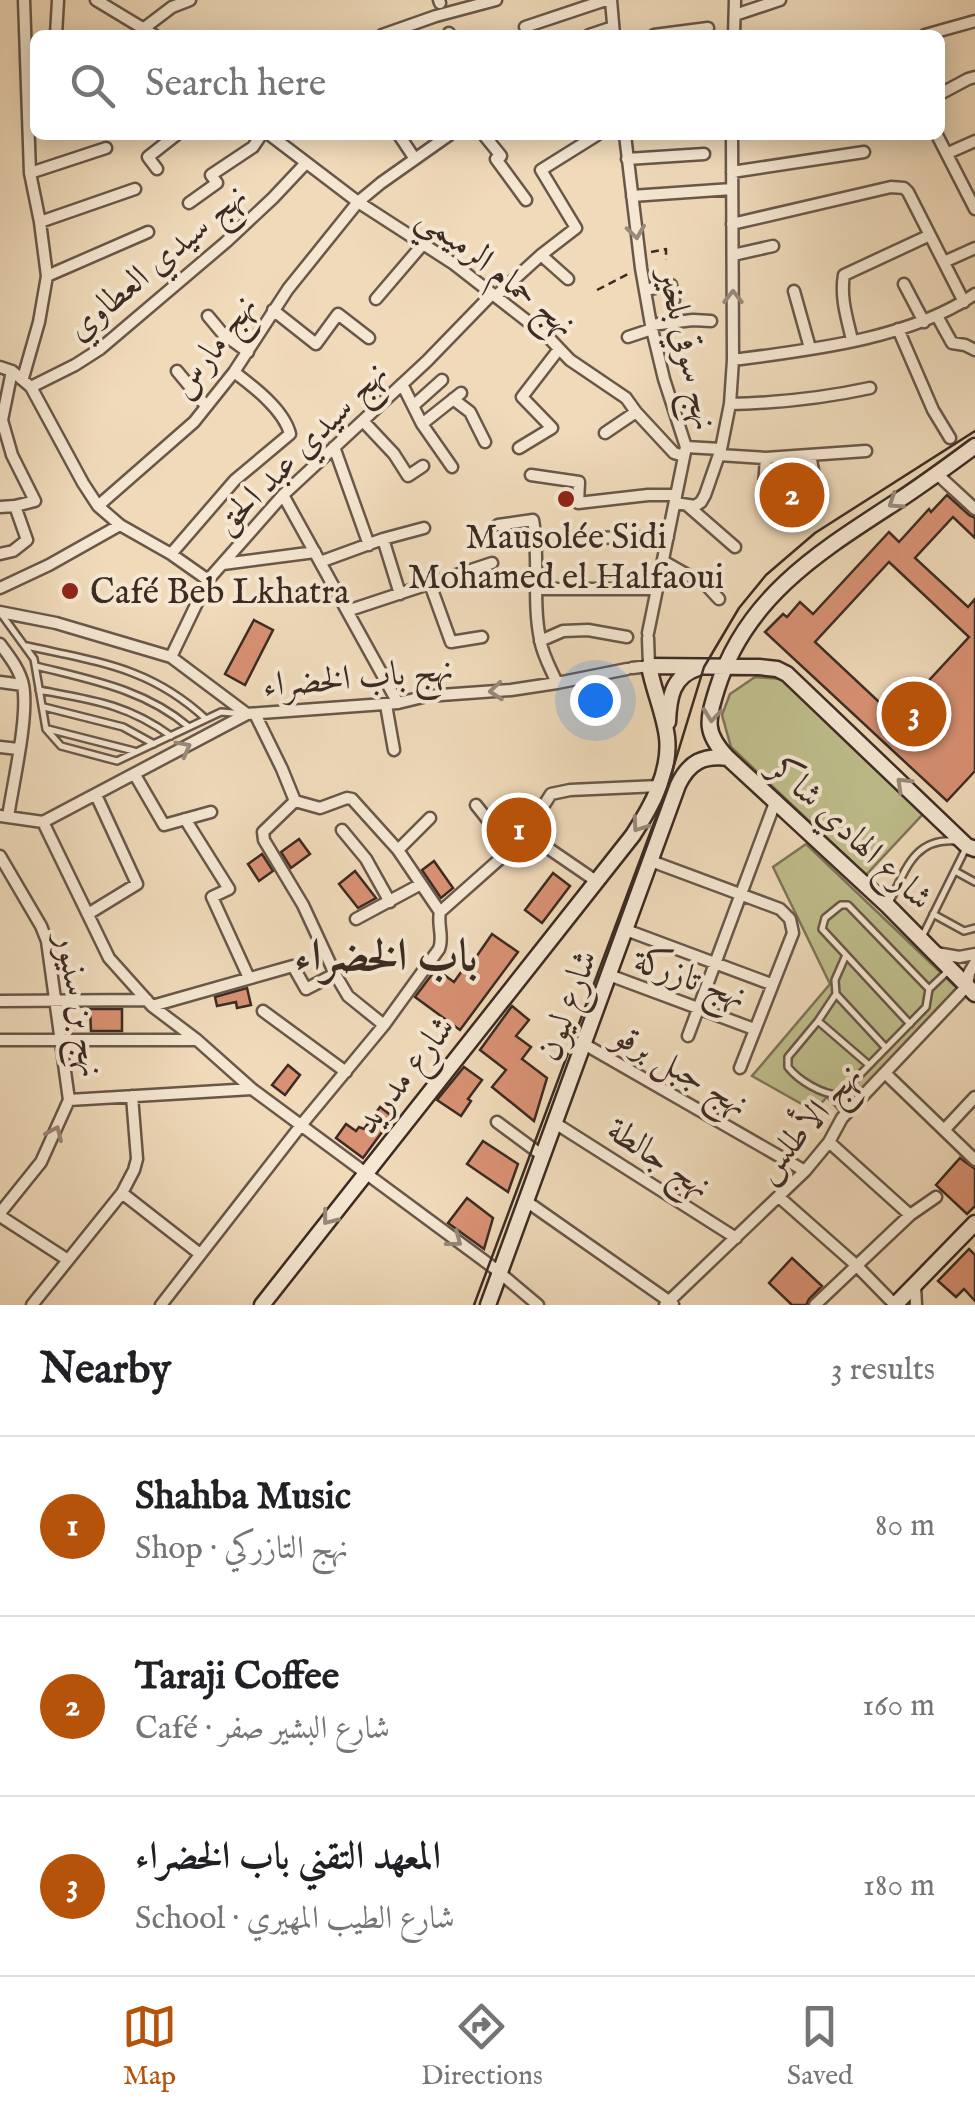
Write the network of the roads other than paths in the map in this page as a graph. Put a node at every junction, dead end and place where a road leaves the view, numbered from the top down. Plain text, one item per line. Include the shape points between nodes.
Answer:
1 (24, 0) edge
2 (58, 0) edge
3 (190, 0) edge
4 (496, 0) edge
5 (608, 0) edge
6 (736, 0) edge
7 (780, 0) edge
8 (98, 1) edge
9 (735, 15) junction
10 (975, 21) edge
11 (525, 27) dead end
12 (708, 28) dead end
13 (56, 30) edge
14 (146, 30) edge
15 (151, 30) edge
16 (398, 30) edge
17 (613, 30) edge
18 (693, 30) edge
19 (734, 30) edge
20 (943, 30) edge
21 (975, 77) edge
22 (945, 91) edge
23 (30, 103) edge
24 (31, 140) edge
25 (170, 140) edge
26 (257, 140) edge
27 (276, 140) edge
28 (402, 140) edge
29 (441, 140) edge
30 (488, 140) edge
31 (588, 140) edge
32 (626, 140) edge
33 (732, 140) edge
34 (940, 140) edge
35 (975, 140) edge
36 (106, 148) dead end
37 (864, 152) dead end
38 (948, 153) junction
39 (704, 154) dead end
40 (414, 158) junction
41 (628, 158) junction
42 (305, 164) junction
43 (157, 169) dead end
44 (732, 172) junction
45 (30, 174) junction
46 (135, 189) dead end
47 (732, 189) junction
48 (632, 196) junction
49 (526, 200) dead end
50 (358, 202) junction
51 (190, 203) dead end
52 (975, 208) edge
53 (40, 222) junction
54 (732, 224) junction
55 (148, 232) dead end
56 (930, 236) junction
57 (424, 244) junction
58 (773, 246) dead end
59 (975, 248) edge
60 (733, 254) junction
61 (541, 255) junction
62 (944, 262) junction
63 (47, 276) junction
64 (568, 279) dead end
65 (904, 284) dead end
66 (645, 290) junction
67 (794, 292) dead end
68 (975, 294) edge
69 (494, 295) junction
70 (376, 300) dead end
71 (674, 300) dead end
72 (964, 302) junction
73 (273, 310) junction
74 (208, 316) dead end
75 (938, 316) junction
76 (711, 321) dead end
77 (924, 322) junction
78 (651, 327) junction
79 (898, 330) junction
80 (628, 337) dead end
81 (369, 338) dead end
82 (852, 340) junction
83 (810, 348) junction
84 (558, 349) junction
85 (975, 350) edge
86 (248, 352) junction
87 (733, 360) junction
88 (6, 368) edge
89 (177, 371) dead end
90 (234, 372) junction
91 (442, 380) dead end
92 (27, 382) junction
93 (402, 384) junction
94 (870, 388) dead end
95 (730, 404) junction
96 (206, 406) junction
97 (412, 406) junction
98 (636, 412) junction
99 (363, 420) junction
100 (422, 424) junction
101 (605, 433) dead end
102 (950, 438) dead end
103 (485, 442) dead end
104 (975, 446) edge
105 (334, 447) junction
106 (519, 448) dead end
107 (866, 451) dead end
108 (685, 452) junction
109 (720, 452) junction
110 (810, 455) junction
111 (766, 458) junction
112 (423, 466) dead end
113 (452, 467) dead end
114 (937, 474) junction
115 (531, 475) dead end
116 (817, 491) dead end
117 (283, 495) junction
118 (676, 499) junction
119 (688, 505) junction
120 (15, 506) junction
121 (98, 506) junction
122 (0, 507) edge
123 (975, 509) edge
124 (784, 517) dead end
125 (498, 524) dead end
126 (120, 525) junction
127 (424, 528) dead end
128 (668, 536) junction
129 (575, 538) dead end
130 (384, 540) junction
131 (369, 545) junction
132 (735, 547) dead end
133 (0, 554) edge
134 (171, 554) junction
135 (317, 557) junction
136 (663, 561) junction
137 (492, 563) dead end
138 (222, 564) junction
139 (208, 580) junction
140 (430, 584) junction
141 (0, 588) edge
142 (657, 589) junction
143 (536, 590) junction
144 (400, 594) junction
145 (719, 599) dead end
146 (347, 611) junction
147 (0, 613) edge
148 (627, 636) dead end
149 (482, 637) dead end
150 (540, 641) junction
151 (0, 644) edge
152 (24, 646) junction
153 (172, 658) junction
154 (35, 666) junction
155 (649, 666) junction
156 (704, 667) junction
157 (724, 667) junction
158 (0, 682) edge
159 (557, 683) junction
160 (23, 685) junction
161 (40, 690) junction
162 (398, 704) junction
163 (386, 705) junction
164 (42, 707) junction
165 (251, 714) junction
166 (206, 720) junction
167 (189, 727) junction
168 (46, 728) junction
169 (171, 736) junction
170 (667, 738) junction
171 (154, 744) junction
172 (0, 747) edge
173 (18, 749) junction
174 (394, 750) dead end
175 (137, 752) junction
176 (728, 758) junction
177 (135, 775) junction
178 (659, 786) junction
179 (96, 795) junction
180 (776, 800) junction
181 (295, 801) junction
182 (476, 805) dead end
183 (210, 812) dead end
184 (4, 816) edge
185 (430, 818) dead end
186 (185, 820) junction
187 (43, 822) junction
188 (342, 830) dead end
189 (526, 834) junction
190 (971, 847) edge
191 (398, 850) junction
192 (511, 850) junction
193 (0, 856) edge
194 (651, 861) junction
195 (955, 871) junction
196 (596, 880) junction
197 (975, 882) edge
198 (421, 884) junction
199 (740, 894) junction
200 (390, 902) junction
201 (887, 906) junction
202 (440, 912) junction
203 (88, 914) junction
204 (934, 914) junction
205 (356, 919) dead end
206 (975, 928) edge
207 (626, 930) junction
208 (921, 940) junction
209 (935, 953) junction
210 (975, 954) edge
211 (846, 955) junction
212 (715, 963) junction
213 (975, 963) edge
214 (950, 968) junction
215 (335, 974) junction
216 (609, 975) junction
217 (249, 978) junction
218 (771, 984) junction
219 (929, 989) junction
220 (971, 990) edge
221 (836, 994) junction
222 (0, 1001) edge
223 (56, 1002) junction
224 (149, 1003) junction
225 (698, 1008) junction
226 (263, 1011) dead end
227 (818, 1021) junction
228 (910, 1024) junction
229 (384, 1025) junction
230 (754, 1030) junction
231 (688, 1036) dead end
232 (0, 1040) edge
233 (61, 1040) junction
234 (196, 1040) junction
235 (584, 1044) junction
236 (886, 1048) junction
237 (869, 1066) junction
238 (740, 1068) dead end
239 (346, 1072) junction
240 (886, 1074) junction
241 (252, 1089) junction
242 (132, 1096) junction
243 (975, 1097) edge
244 (70, 1100) junction
245 (497, 1122) dead end
246 (555, 1122) junction
247 (302, 1124) junction
248 (945, 1130) junction
249 (829, 1142) junction
250 (543, 1156) junction
251 (975, 1160) edge
252 (805, 1171) junction
253 (364, 1172) junction
254 (122, 1193) junction
255 (780, 1197) junction
256 (936, 1198) dead end
257 (526, 1201) junction
258 (0, 1215) edge
259 (910, 1215) junction
260 (972, 1233) edge
261 (736, 1238) junction
262 (200, 1254) junction
263 (68, 1260) junction
264 (856, 1266) junction
265 (500, 1274) junction
266 (915, 1286) junction
267 (669, 1304) edge
268 (32, 1305) edge
269 (160, 1305) edge
270 (262, 1305) edge
271 (488, 1305) edge
272 (538, 1305) edge
273 (814, 1305) edge
274 (895, 1305) edge
275 (916, 1305) edge

1 - 23 street
2 - 13 street
3 - 15 street via 172,7
4 - 16 street
5 - 11 street
5 - 17 street
6 - 9 street
7 - 9 street
8 - 14 street
9 - 19 street
10 - 20 street
12 - 18 street
21 - 22 street
24 - 45 street
25 - 43 street via 148,157
26 - 51 street via 210,175 217,182
27 - 42 street, نهج حمام الرميمي
28 - 40 street
29 - 40 street, نهج مارس
30 - 49 street
31 - 61 street, نهج سيدي عبد الحق via 541,170 576,228
32 - 41 street, نهج سوقي بلخير
33 - 44 street
34 - 38 street
35 - 38 street
36 - 45 street
37 - 44 street
38 - 52 street
39 - 41 street
40 - 50 street, نهج مارس
41 - 48 street, نهج سوقي بلخير
42 - 50 street, نهج حمام الرميمي
42 - 92 street, نهج سيدي العطاوي via 100,349
44 - 47 street
45 - 53 street
46 - 53 street
47 - 48 street
47 - 54 street
48 -> 66 street, نهج سوقي بلخير
50 - 57 street, نهج حمام الرميمي
50 - 73 street, نهج مارس
53 - 63 street
54 - 56 street via 895,186 908,192
54 - 60 street
55 - 63 street
56 - 62 street
56 - 82 street via 844,275
57 - 69 street, نهج حمام الرميمي
57 - 70 street
58 - 60 street
59 - 62 street
87 -> 60 street
61 - 64 street
61 - 69 street, نهج سيدي عبد الحق
62 - 72 street
63 - 92 street
65 - 77 street
66 - 71 street via 671,285
66 - 78 street, نهج سوقي بلخير
67 - 83 street
68 - 72 street
69 - 84 street, نهج حمام الرميمي
69 - 93 street, نهج سيدي عبد الحق
72 - 75 street
73 - 81 street via 316,344 338,314
73 - 86 street, نهج مارس
74 - 86 street
75 - 77 street
75 - 85 street via 952,343
76 - 78 street
77 - 79 street
78 - 80 street
78 - 108 street, نهج سوقي بلخير
79 - 82 street
79 - 102 street
82 - 83 street
83 - 87 street
84 - 98 street, نهج حمام الرميمي
84 - 106 street via 522,397 552,428
86 - 90 street, نهج مارس
87 - 95 street
88 - 92 street
88 - 120 street via 2,420 35,501
89 - 96 street
90 - 96 street, نهج مارس
90 - 134 street via 290,434 235,480
91 - 97 street
92 - 121 street
93 - 97 street
93 - 99 street, نهج سيدي عبد الحق
94 - 95 street
95 - 109 street
96 - 121 street, نهج مارس
97 - 100 street
98 - 101 street
98 - 108 street, نهج حمام الرميمي via 674,452
99 - 105 street, نهج سيدي عبد الحق
99 - 112 street via 408,476
100 - 103 street via 457,396
100 - 113 street
104 - 114 street
105 - 117 street, نهج سيدي عبد الحق
105 - 131 street
107 - 110 street
108 - 109 street
108 - 118 street, نهج سوقي بلخير
109 - 111 street
109 - 119 street via 704,499
110 - 111 street
110 - 116 street
111 - 124 street via 764,487
114 - 123 street
114 -> 157 street via 807,562 758,613
115 - 118 street via 579,482 578,503 648,495
117 - 135 street
117 - 138 street, نهج سيدي عبد الحق
118 - 119 street
118 - 128 street, نهج سوقي بلخير
119 - 132 street
120 - 122 street
120 - 133 street via 27,540
121 - 126 street
125 - 143 street via 532,520
126 - 134 street
126 - 141 street
127 - 130 street
128 - 129 street
128 - 136 street, نهج سوقي بلخير
130 - 131 street
130 - 144 street
131 - 135 street
134 - 139 street
135 - 138 street
135 - 146 street
136 - 142 street, نهج سوقي بلخير
136 - 145 street
137 - 140 street
138 - 139 street, نهج سيدي عبد الحق
139 - 153 street, نهج سيدي عبد الحق
140 - 144 street
140 - 149 street via 452,642
142 - 143 street
142 - 155 street, نهج سوقي بلخير
143 - 150 street
144 - 146 street
146 - 162 street
147 - 152 lane
147 - 153 street
148 - 150 street via 563,630
150 - 159 street
151 - 160 street
152 - 154 lane
152 - 166 lane via 149,678
153 - 165 street
154 - 161 lane
154 - 167 lane via 142,696
155 - 156 street
155 - 159 street, نهج باب الخضراء
155 - 170 street, شارع مدريد
156 - 157 street
156 - 170 street via 684,674 672,689
157 -> 176 street via 710,731
190 -> 157 street via 791,677 768,668
158 - 160 street
159 -> 162 street, نهج باب الخضراء
160 - 173 street
161 - 164 lane
161 - 169 lane via 132,711
162 - 163 street, نهج باب الخضراء
163 - 165 street, نهج باب الخضراء
163 - 174 street
164 - 168 lane
164 - 171 lane via 123,726
165 - 166 lane via 221,712
177 -> 165 street, نهج باب الخضراء
165 - 181 street
166 - 167 lane
167 - 169 lane
168 - 175 lane
168 - 175 lane via 61,746 118,761
169 - 171 lane
170 - 178 street, شارع مدريد
171 - 175 lane
172 - 173 street
173 - 184 street
176 - 180 street, شارع الهادي شاكر
176 - 194 street, شارع ليون via 689,766
177 - 179 street, نهج باب الخضراء
177 - 186 street via 162,824
178 - 189 street via 556,792
178 -> 196 street, شارع مدريد via 650,810
179 - 187 street, نهج باب الخضراء
179 - 203 street via 137,884
180 - 199 street
180 - 201 street, شارع الهادي شاكر
181 - 191 street via 320,808 352,799
181 - 215 street via 263,836
182 - 192 street
183 - 186 street
184 - 187 street
185 - 191 street
186 - 217 street via 228,889 212,897
187 - 203 street
188 - 200 street
189 - 192 street
189 - 196 street
190 - 195 lane
190 - 201 lane via 942,840 921,849
191 - 198 street
192 - 202 street
193 - 223 street, نهج بن سنيور via 44,933
194 - 199 street
194 - 207 street, شارع ليون
195 - 197 lane
195 - 204 lane
196 - 253 street, شارع مدريد
198 - 200 street
198 - 202 street
199 - 212 street
199 - 218 street via 790,919 792,933
200 - 205 street
201 - 208 street, شارع الهادي شاكر
202 - 229 street via 440,946
203 - 224 street via 109,958
204 - 206 lane via 964,931
204 - 208 lane
207 - 212 street
207 - 216 street, شارع ليون
208 - 209 street, شارع الهادي شاكر
209 - 210 street
209 - 214 street, شارع الهادي شاكر
211 - 219 lane via 822,929 841,905
211 - 221 lane
211 - 228 lane
212 - 218 street
212 - 225 street
213 - 220 street, نهج الأطلس
214 - 219 lane
214 - 220 street, شارع الهادي شاكر
215 - 217 street via 306,989 293,966
215 - 229 street via 348,996
216 - 225 street, نهج تازركة
216 - 235 street, شارع ليون
217 - 224 street
218 - 230 street
219 - 228 lane via 926,1007
220 - 240 street, نهج الأطلس
221 - 227 lane
221 - 236 lane
222 - 223 street
223 - 224 street
223 - 233 street, نهج بن سنيور
224 - 234 street
225 - 230 street, نهج تازركة
225 - 231 street
226 - 239 street
227 - 237 lane
227 - 237 lane via 788,1058 792,1073 833,1096
228 - 236 lane
229 - 239 street
230 - 238 street
232 - 233 street
233 - 234 street
233 - 244 street, نهج بن سنيور
234 - 241 street
235 - 246 street, شارع ليون
235 - 252 street, نهج جبل برقو
236 - 237 lane
239 - 247 street
240 - 248 street
240 - 249 street, نهج الأطلس via 842,1118
241 - 242 street
241 - 247 street
242 - 244 street
242 - 254 street via 137,1159
243 - 248 street
258 -> 244 street, نهج بن سنيور via 41,1162
245 - 250 street
246 - 250 street, شارع ليون
246 - 261 street, نهج جالطة
247 - 253 street
247 - 262 street
248 - 251 street
249 - 252 street, نهج الأطلس
249 - 259 street
250 - 257 street, شارع ليون
252 - 255 street, نهج الأطلس
253 -> 265 street
253 -> 270 street, شارع مدريد
254 - 262 street
254 - 263 street
255 - 261 street, نهج الأطلس
255 - 264 street
256 - 259 street
257 - 265 street, شارع ليون
257 - 267 street
258 - 263 street
259 - 264 street
260 - 266 street
261 - 267 street, نهج الأطلس
262 - 269 street
263 - 268 street
264 - 273 street
264 - 274 street
265 - 271 street, شارع ليون
265 - 272 street
266 - 274 street
266 - 275 street

